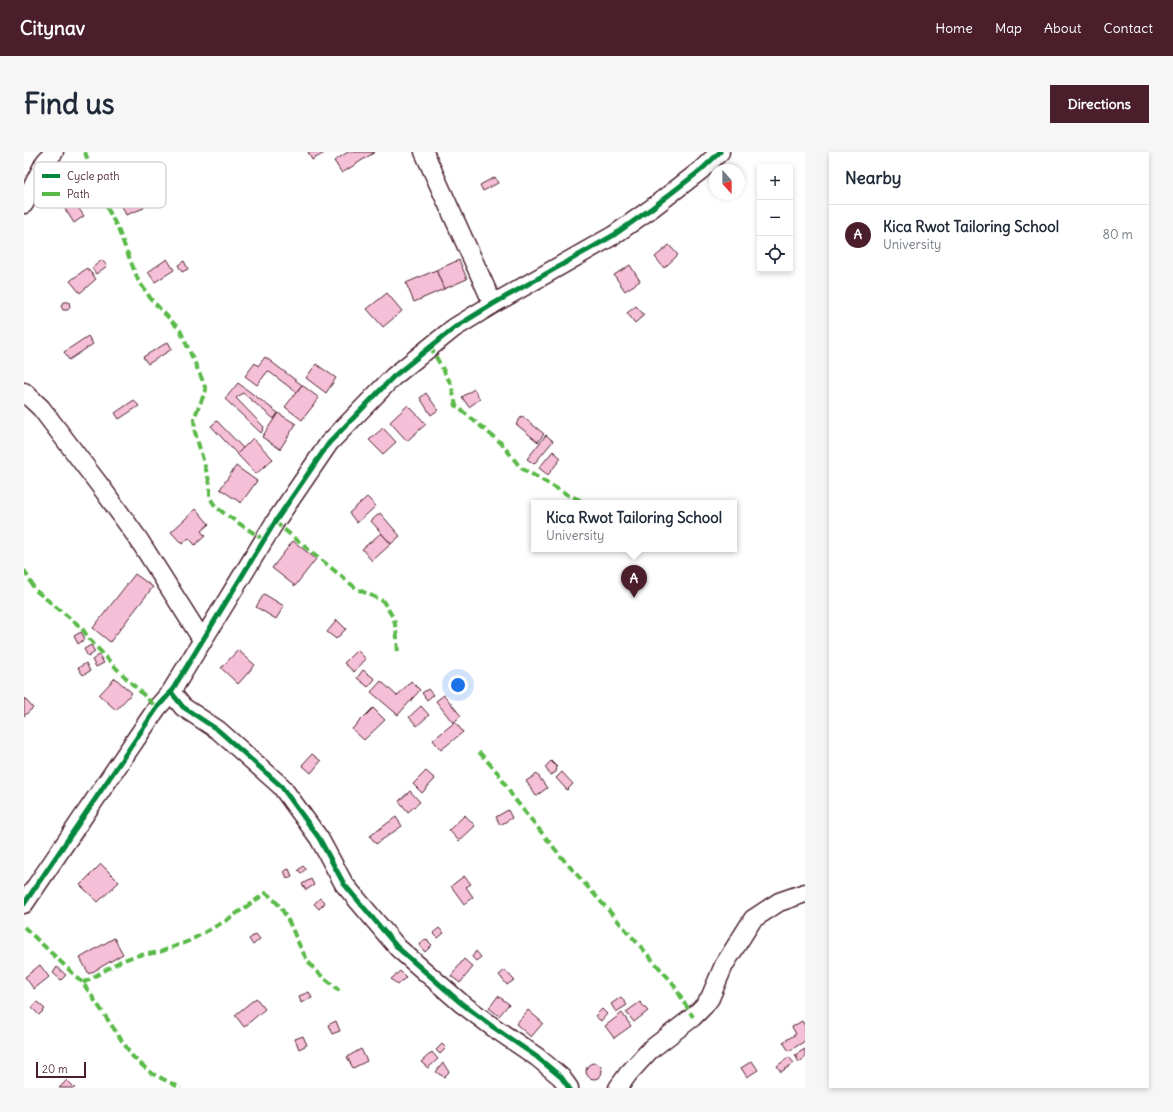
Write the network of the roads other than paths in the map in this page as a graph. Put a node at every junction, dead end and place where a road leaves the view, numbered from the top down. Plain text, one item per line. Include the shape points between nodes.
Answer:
1 (54, 152) edge
2 (424, 152) edge
3 (720, 152) edge
4 (45, 162) edge
5 (34, 184) edge
6 (24, 204) edge
7 (493, 304) junction
8 (24, 392) edge
9 (203, 641) junction
10 (171, 692) junction
11 (805, 893) edge
12 (24, 904) edge
13 (569, 1088) edge
14 (618, 1088) edge

1 - 4 street
2 - 7 street
3 - 7 street via 614,235
5 - 6 street
7 - 9 street via 430,346 393,377 329,443 275,522
8 - 9 street via 41,408 104,491 139,540
9 - 10 street
10 - 12 street via 157,708
10 - 13 street via 183,707 218,730 281,786 318,838 344,884 398,948 461,1003 537,1057 561,1077
11 - 14 street via 779,902 753,919 724,965 704,1006 694,1017 650,1050

